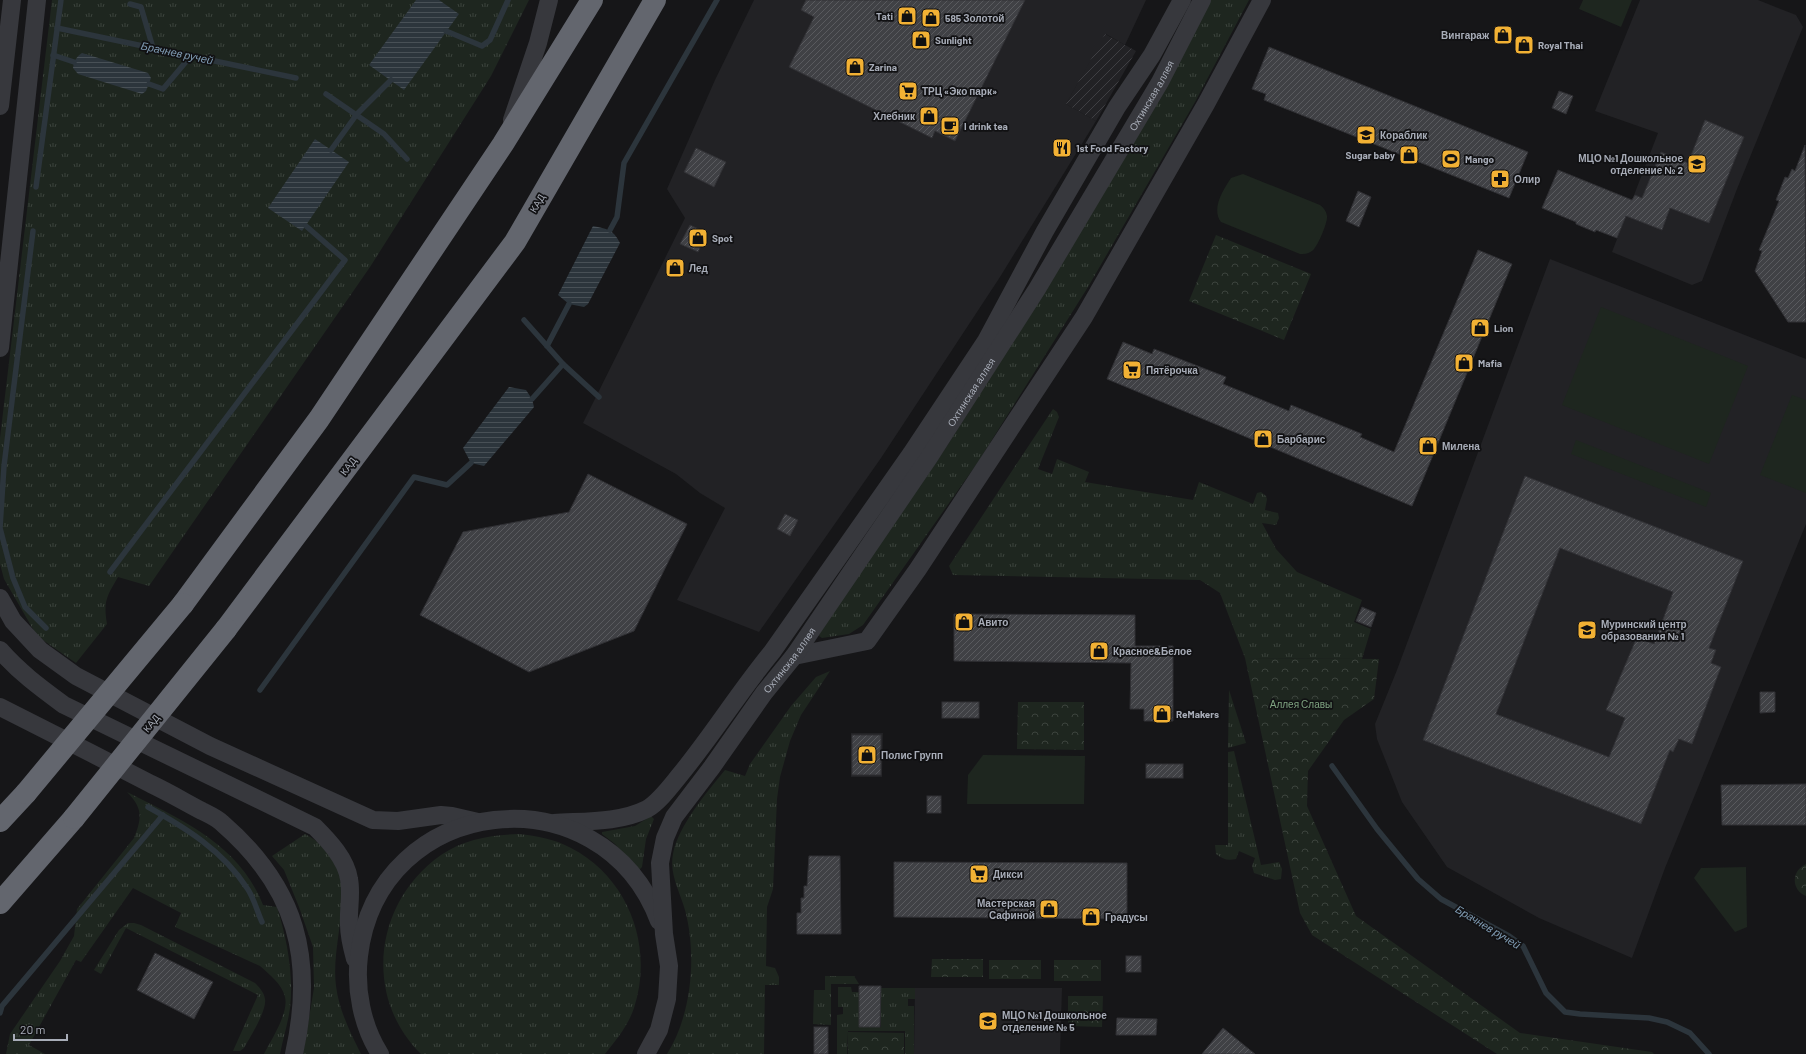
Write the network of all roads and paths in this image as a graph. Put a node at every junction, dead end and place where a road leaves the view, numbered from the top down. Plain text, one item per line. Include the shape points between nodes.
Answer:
1 (12, 0) edge
2 (37, 0) edge
3 (549, 0) edge
4 (592, 0) edge
5 (654, 0) edge
6 (1167, 0) edge
7 (1182, 0) edge
8 (1202, 0) edge
9 (1262, 0) edge
10 (0, 106) edge
11 (1117, 107) junction
12 (503, 144) junction
13 (0, 348) edge
14 (0, 598) edge
15 (0, 650) edge
16 (794, 656) junction
17 (0, 707) edge
18 (0, 821) edge
19 (478, 822) junction
20 (554, 823) junction
21 (0, 903) edge
22 (664, 934) junction
23 (358, 968) junction
24 (294, 1054) edge
25 (380, 1054) edge
26 (646, 1054) edge

1 - 10 street
2 - 13 street
3 - 12 street via 538,43
4 - 12 highway
5 - 21 highway, КАД, bridge via 515,242 226,629 74,818
6 - 11 street
7 - 11 street, Охтинская аллея via 1152,55
8 - 16 street, Охтинская аллея via 1160,82 1029,303 930,456
9 - 16 street via 1199,118 1084,317 918,569 867,640
11 - 20 street, Охтинская аллея via 1030,257 986,341 911,454 700,751 648,808 627,816
12 - 18 highway, bridge via 319,419 183,604
14 - 19 street via 13,621 40,650 76,676 210,746 373,820 398,821 441,815
15 - 23 street via 32,682 64,705 316,827 332,845 349,877 351,901 348,924
16 - 22 street, Охтинская аллея via 674,817 665,838 660,863
17 - 24 street via 164,790 221,822 253,853 275,885 292,918 301,954 304,990
19 - 20 street via 507,818
19 - 23 street via 431,841 411,856 393,875 379,895 368,918 361,942
20 - 22 street via 584,835 616,858 634,876 652,904
22 - 26 street via 669,966 667,999 659,1030
23 - 25 street via 363,1014 374,1045

